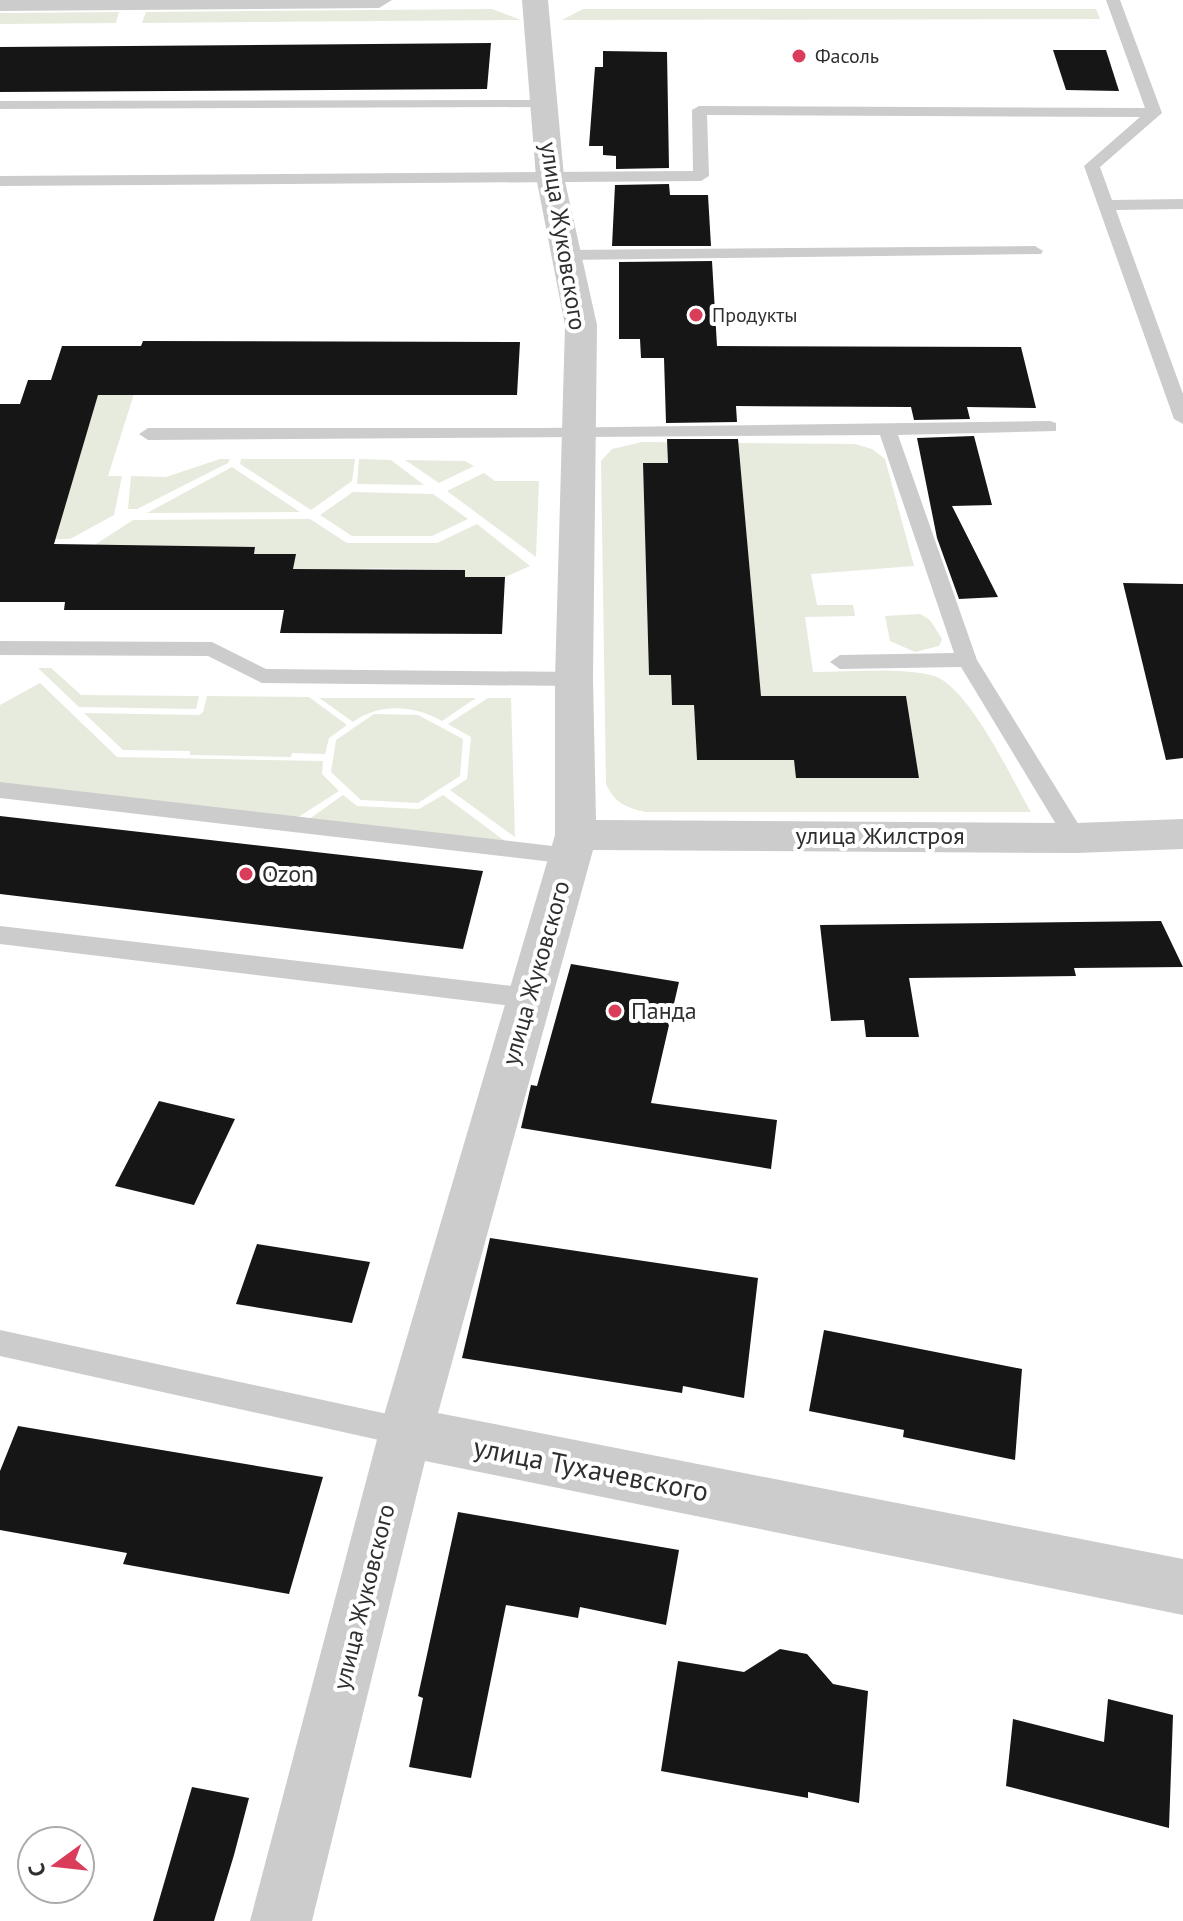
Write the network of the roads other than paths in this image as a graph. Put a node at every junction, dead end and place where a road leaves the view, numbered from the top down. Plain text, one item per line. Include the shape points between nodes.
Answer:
1 (379, 0) edge
2 (535, 0) edge
3 (1113, 0) edge
4 (0, 3) edge
5 (542, 103) junction
6 (0, 105) edge
7 (1154, 113) junction
8 (550, 177) junction
9 (0, 181) edge
10 (1183, 204) edge
11 (1104, 205) junction
12 (1035, 251) dead end
13 (566, 255) junction
14 (1183, 419) edge
15 (1050, 427) dead end
16 (888, 431) junction
17 (148, 434) dead end
18 (579, 434) junction
19 (0, 648) edge
20 (967, 660) junction
21 (840, 662) dead end
22 (574, 679) junction
23 (0, 790) edge
24 (1183, 834) edge
25 (1076, 838) junction
26 (573, 845) junction
27 (0, 935) edge
28 (529, 998) junction
29 (0, 1343) edge
30 (406, 1432) junction
31 (1183, 1587) edge
32 (281, 1921) edge

1 - 4 street
2 - 5 street, улица Жуковского
3 - 7 lane
5 - 6 lane
5 - 8 street, улица Жуковского
7 - 8 lane via 699,110 701,176
7 - 11 lane via 1092,166
8 - 9 lane
8 - 13 street, улица Жуковского
10 - 11 lane
11 - 14 lane
12 - 13 lane
13 - 18 street, улица Жуковского via 581,325
15 - 16 lane
16 - 18 lane
16 - 20 lane
17 - 18 lane
18 - 22 street, улица Жуковского
19 - 22 lane via 212,649 262,676
20 - 21 lane
20 - 25 lane
22 - 26 street, улица Жуковского
23 - 26 lane
24 - 25 street, улица Жилстроя
25 - 26 street, улица Жилстроя
26 - 28 street, улица Жуковского
27 - 28 lane
28 - 30 street, улица Жуковского
29 - 30 lane, улица Тухачевского
30 - 31 street, улица Тухачевского
30 - 32 street, улица Жуковского

